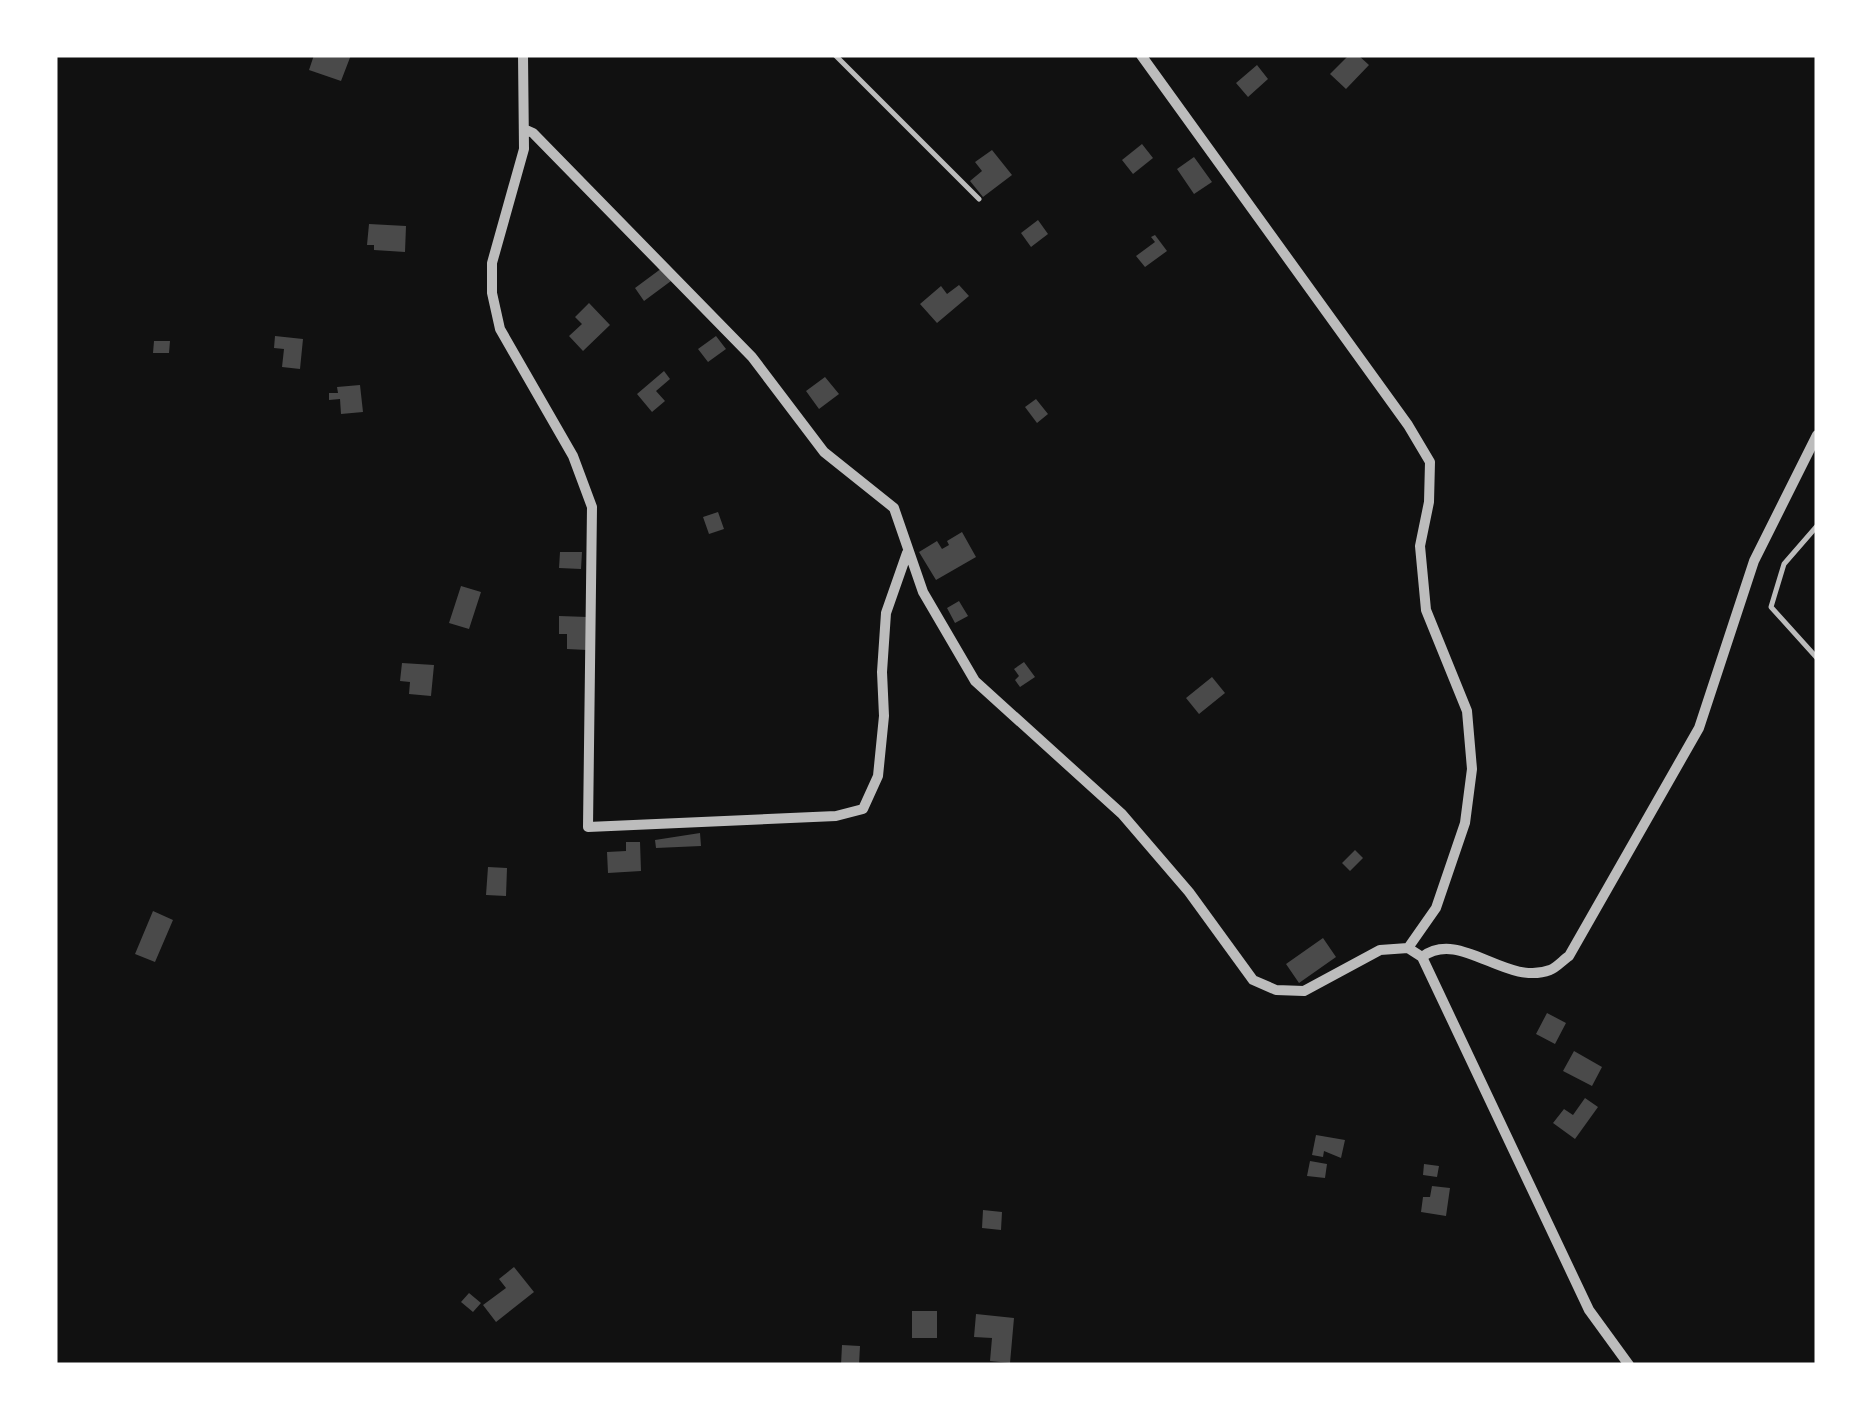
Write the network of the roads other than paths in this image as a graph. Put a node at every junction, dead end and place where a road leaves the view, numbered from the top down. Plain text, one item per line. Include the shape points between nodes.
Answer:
1 (523, 55) edge
2 (835, 55) edge
3 (1141, 55) edge
4 (524, 128) junction
5 (978, 199) dead end
6 (1817, 435) edge
7 (1817, 526) edge
8 (907, 552) junction
9 (1817, 658) edge
10 (1408, 948) junction
11 (1422, 957) junction
12 (1629, 1365) edge

1 - 4 street
2 - 5 lane
3 - 10 street via 1430,462 1420,546 1426,610 1467,711 1472,769 1465,823 1436,908
4 - 8 street via 752,357 824,452 894,508
4 - 8 street via 524,150 492,263 492,292 500,328 573,456 592,507 588,827 836,816 863,809 878,776 886,613
6 - 11 street via 1754,561 1698,728 1569,956 1549,971 1519,972 1450,948
7 - 9 lane via 1784,564 1771,606
8 - 10 street via 975,681 1122,814 1253,980 1276,990 1304,990 1380,950
10 - 11 street
11 - 12 street via 1589,1310

